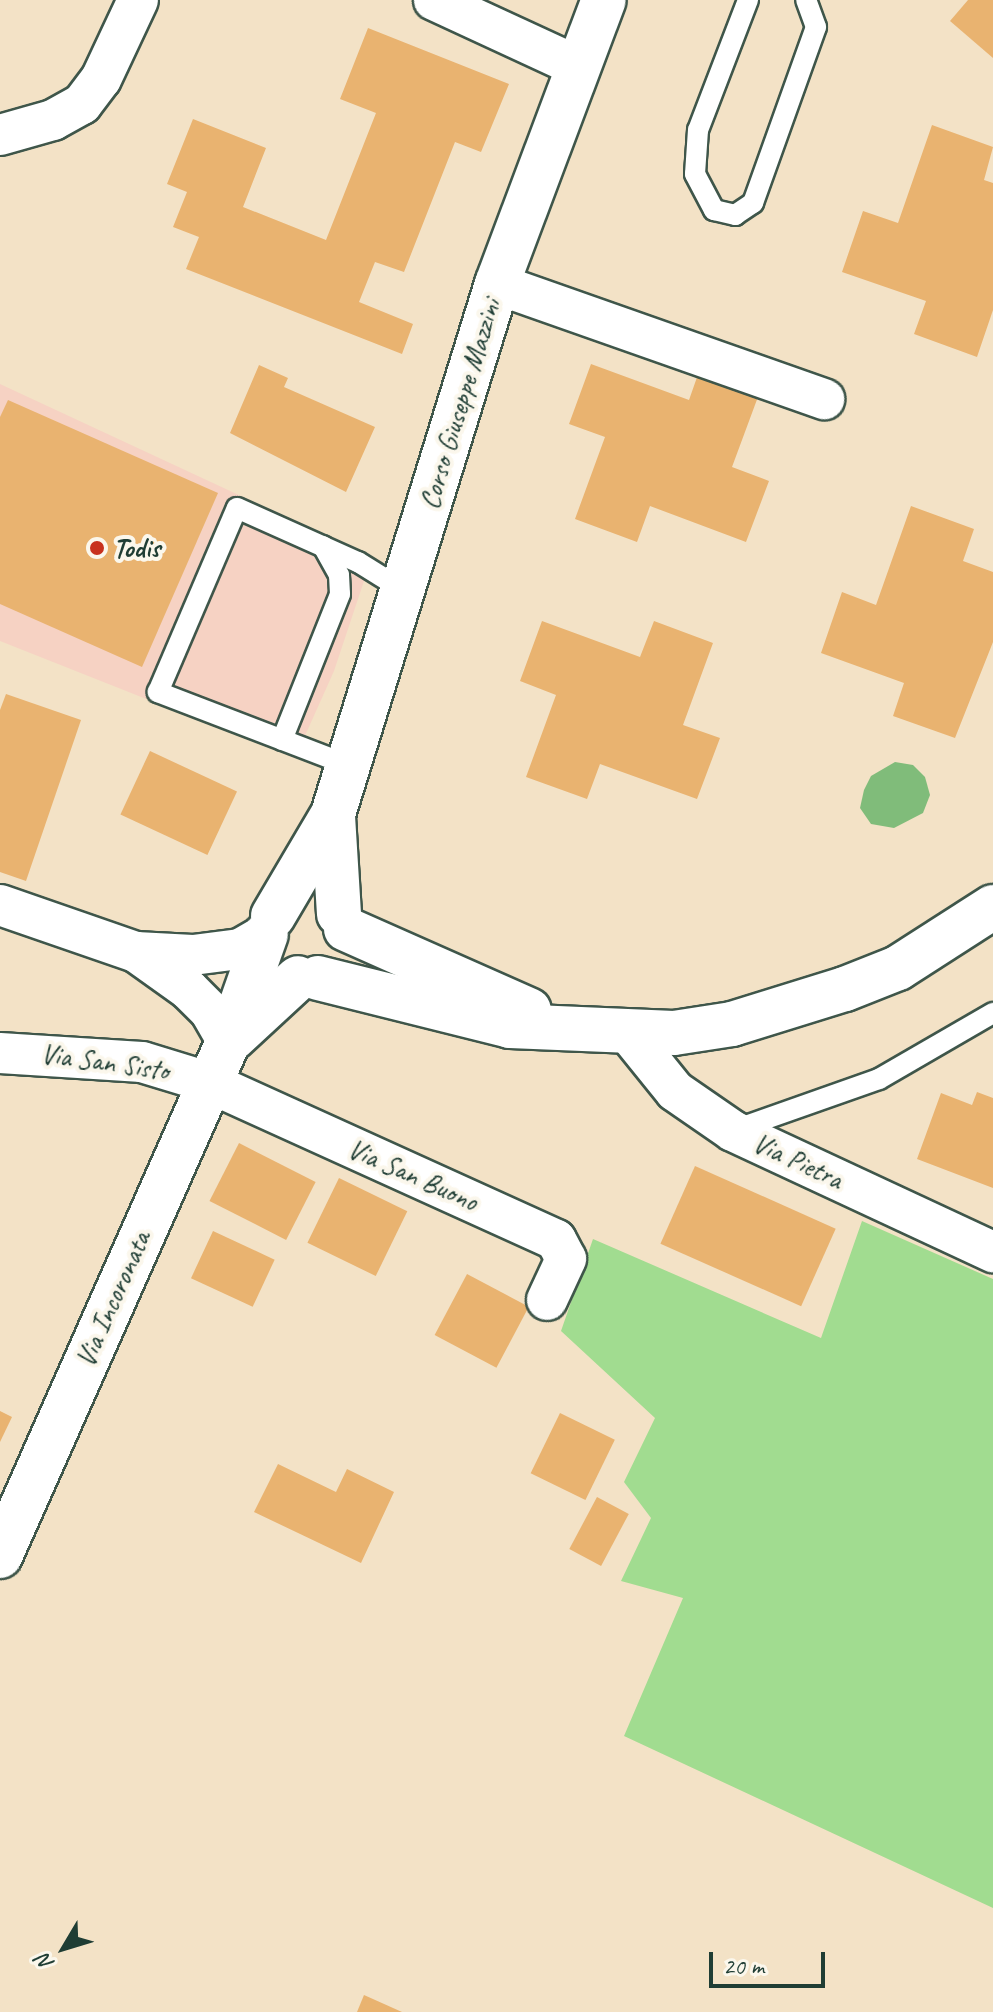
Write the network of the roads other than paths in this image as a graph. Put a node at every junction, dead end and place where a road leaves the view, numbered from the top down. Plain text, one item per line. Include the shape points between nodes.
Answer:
1 (138, 0) edge
2 (434, 0) edge
3 (604, 0) edge
4 (748, 0) edge
5 (806, 0) edge
6 (577, 66) junction
7 (0, 135) edge
8 (497, 284) junction
9 (824, 399) dead end
10 (323, 546) junction
11 (403, 590) junction
12 (282, 740) junction
13 (348, 765) junction
14 (333, 814) junction
15 (0, 905) edge
16 (993, 907) edge
17 (342, 921) junction
18 (270, 925) junction
19 (136, 952) junction
20 (308, 978) junction
21 (993, 1013) edge
22 (619, 1034) junction
23 (228, 1042) junction
24 (0, 1053) edge
25 (208, 1082) junction
26 (733, 1131) junction
27 (993, 1252) edge
28 (547, 1300) dead end
29 (0, 1556) edge

1 - 7 street via 101,79 82,104 53,120
2 - 6 street
3 - 6 main road, Corso Giuseppe Mazzini
4 - 5 lane via 698,130 695,174 714,210 735,215 753,203 816,27
6 - 8 main road, Corso Giuseppe Mazzini
8 - 9 street
8 - 11 main road, Corso Giuseppe Mazzini
10 - 11 lane
10 - 12 lane via 339,575 340,594
10 - 12 lane via 237,508 158,692
11 - 13 main road, Corso Giuseppe Mazzini
12 - 13 lane
13 - 14 main road, Corso Giuseppe Mazzini
14 - 17 main road, Corso Giuseppe Mazzini
14 - 18 main road, Corso Giuseppe Mazzini
15 - 19 street
16 - 22 main road via 898,968 845,989 732,1024
17 - 18 main road via 318,899 305,898
17 - 20 main road via 339,964
17 - 22 main road via 454,980
18 - 19 street via 229,951
18 - 20 main road via 270,957
18 - 23 main road, Via Incoronata
19 - 23 street via 189,990 210,1011
20 - 22 main road via 510,1026
20 - 23 main road, Via Incoronata
21 - 26 lane via 879,1079
22 - 26 street, Via Pietra via 675,1091
23 - 25 main road, Via Incoronata
24 - 25 street, Via San Sisto via 142,1062
25 - 28 street, Via San Buono via 556,1240 566,1259
25 - 29 main road, Via Incoronata
26 - 27 street, Via Pietra

